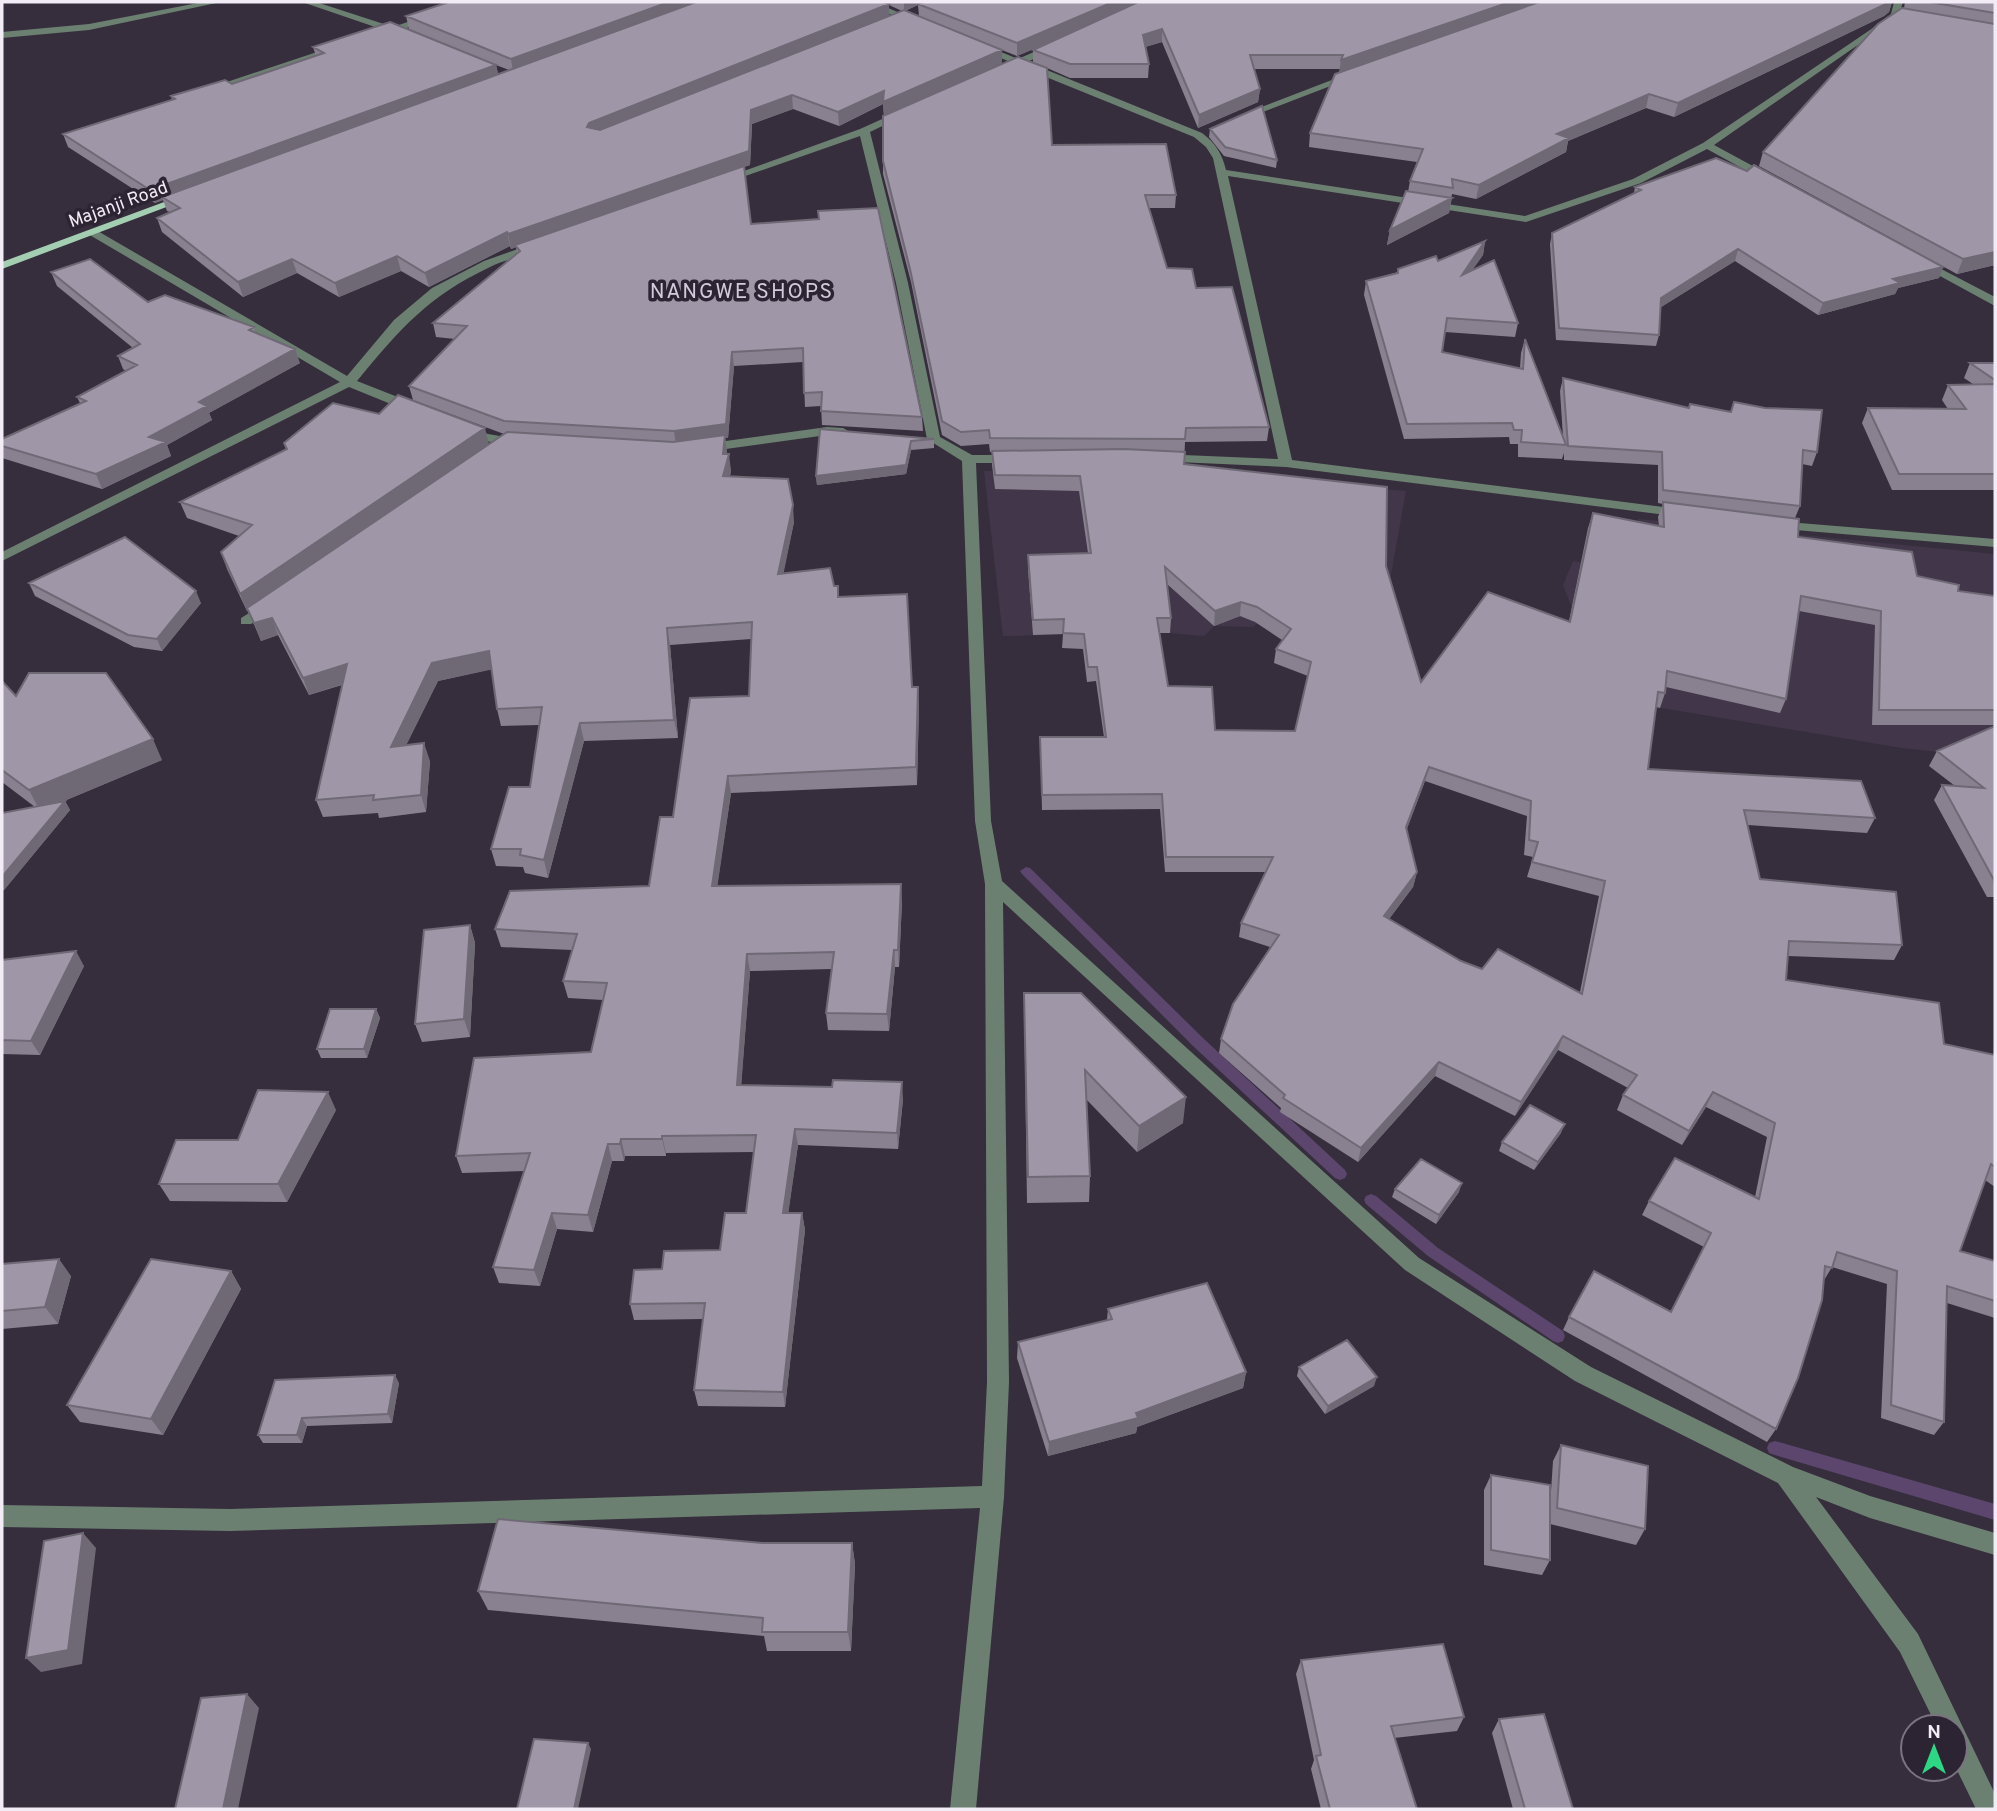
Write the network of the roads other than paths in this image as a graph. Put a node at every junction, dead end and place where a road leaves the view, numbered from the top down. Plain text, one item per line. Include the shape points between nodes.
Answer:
1 (216, 2) edge
2 (307, 2) edge
3 (474, 2) edge
4 (866, 2) edge
5 (1898, 2) edge
6 (916, 12) edge
7 (1895, 15) junction
8 (904, 17) junction
9 (1908, 17) edge
10 (891, 22) edge
11 (930, 27) edge
12 (394, 29) junction
13 (406, 34) edge
14 (2, 35) edge
15 (369, 38) edge
16 (1069, 40) edge
17 (356, 42) edge
18 (969, 42) edge
19 (1021, 62) junction
20 (1369, 69) edge
21 (996, 72) edge
22 (201, 92) edge
23 (912, 109) edge
24 (1232, 121) edge
25 (864, 131) junction
26 (1707, 145) junction
27 (1220, 172) junction
28 (1779, 184) edge
29 (708, 186) edge
30 (194, 195) edge
31 (92, 232) junction
32 (553, 240) edge
33 (1911, 256) edge
34 (2, 266) edge
35 (1995, 302) edge
36 (349, 382) junction
37 (423, 412) edge
38 (448, 422) edge
39 (854, 433) edge
40 (529, 443) edge
41 (689, 450) edge
42 (1033, 458) edge
43 (1150, 458) edge
44 (969, 459) junction
45 (1286, 463) junction
46 (1702, 515) edge
47 (1764, 523) edge
48 (1995, 543) edge
49 (2, 557) edge
50 (280, 598) edge
51 (246, 621) edge
52 (994, 884) junction
53 (1786, 1475) junction
54 (993, 1497) junction
55 (2, 1516) edge
56 (1995, 1544) edge
57 (1943, 1713) edge
58 (1969, 1767) edge
59 (964, 1809) edge
60 (1989, 1809) edge

1 - 14 street via 89,27
2 - 12 street
3 - 12 street
4 - 8 street
5 - 7 street
6 - 8 street
7 - 9 street
7 - 26 street
8 - 10 street
8 - 11 street
12 - 13 street
12 - 15 street
16 - 19 street
17 - 22 street
18 - 19 street
19 - 21 street
19 - 27 street via 1204,133
20 - 24 street
23 - 25 street
25 - 29 street
25 - 44 street via 902,283 927,439
26 - 27 street via 1637,181 1526,219
26 - 28 street
27 - 45 street
30 - 31 main road, Majanji Road
31 - 34 main road, Majanji Road
31 - 36 street
32 - 36 street via 488,263 436,291 398,323
33 - 35 street
36 - 37 street
36 - 49 street
38 - 40 street via 501,446
39 - 41 street via 827,431
42 - 44 street
43 - 45 street
44 - 52 street via 983,821
45 - 46 street
47 - 48 street
50 - 51 street
52 - 53 street via 1412,1264 1583,1374
52 - 54 street via 998,1382
53 - 56 street via 1870,1507
53 - 57 street via 1909,1643
54 - 55 street via 230,1520
54 - 59 street
58 - 60 street

